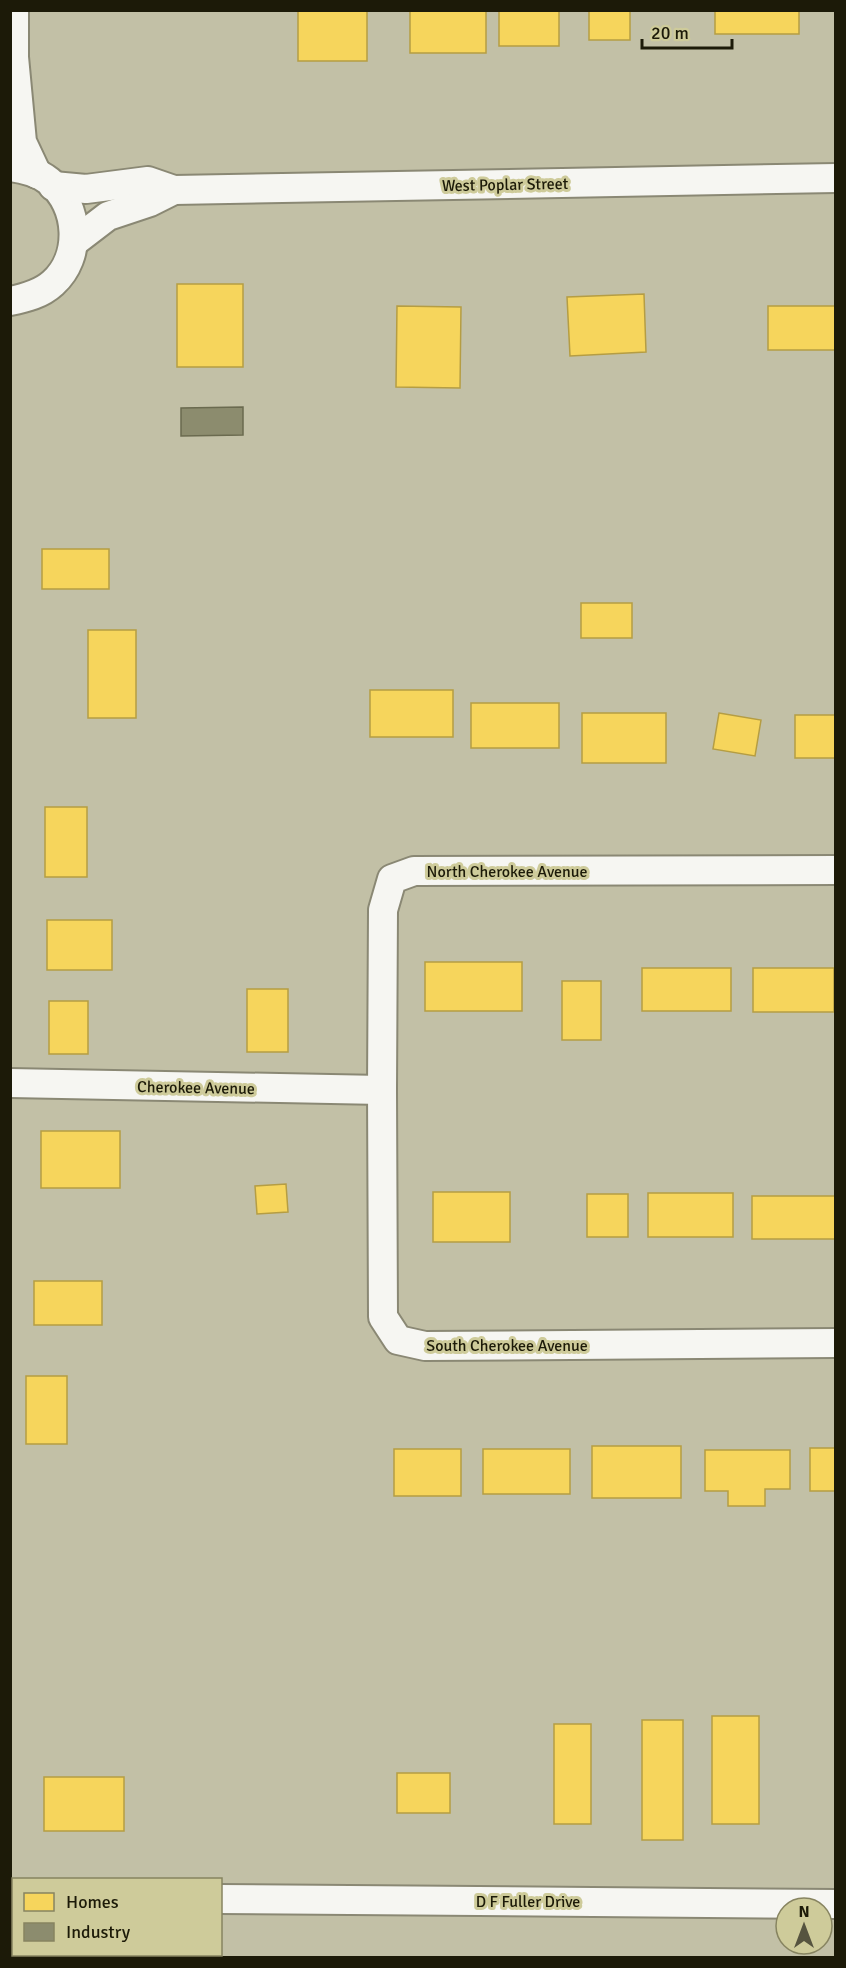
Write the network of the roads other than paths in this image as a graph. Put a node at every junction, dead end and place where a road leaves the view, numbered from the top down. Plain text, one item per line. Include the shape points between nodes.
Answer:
1 (14, 10) edge
2 (12, 62) edge
3 (34, 176) edge
4 (836, 178) edge
5 (174, 190) junction
6 (74, 242) junction
7 (10, 301) edge
8 (836, 870) edge
9 (10, 1083) edge
10 (382, 1090) junction
11 (836, 1343) edge
12 (222, 1899) edge
13 (836, 1904) edge

1 - 2 street
2 - 3 street via 22,142
3 - 5 street, West Poplar Street via 86,189 148,181
3 - 6 street via 64,198 73,219
4 - 5 street, West Poplar Street
5 - 6 street, West Poplar Street via 108,216
6 - 7 street via 67,265 53,283 33,296
8 - 10 street, North Cherokee Avenue via 414,871 392,879 383,909
9 - 10 street, Cherokee Avenue
10 - 11 street, South Cherokee Avenue via 383,1317 399,1340 425,1346
12 - 13 street, D F Fuller Drive

